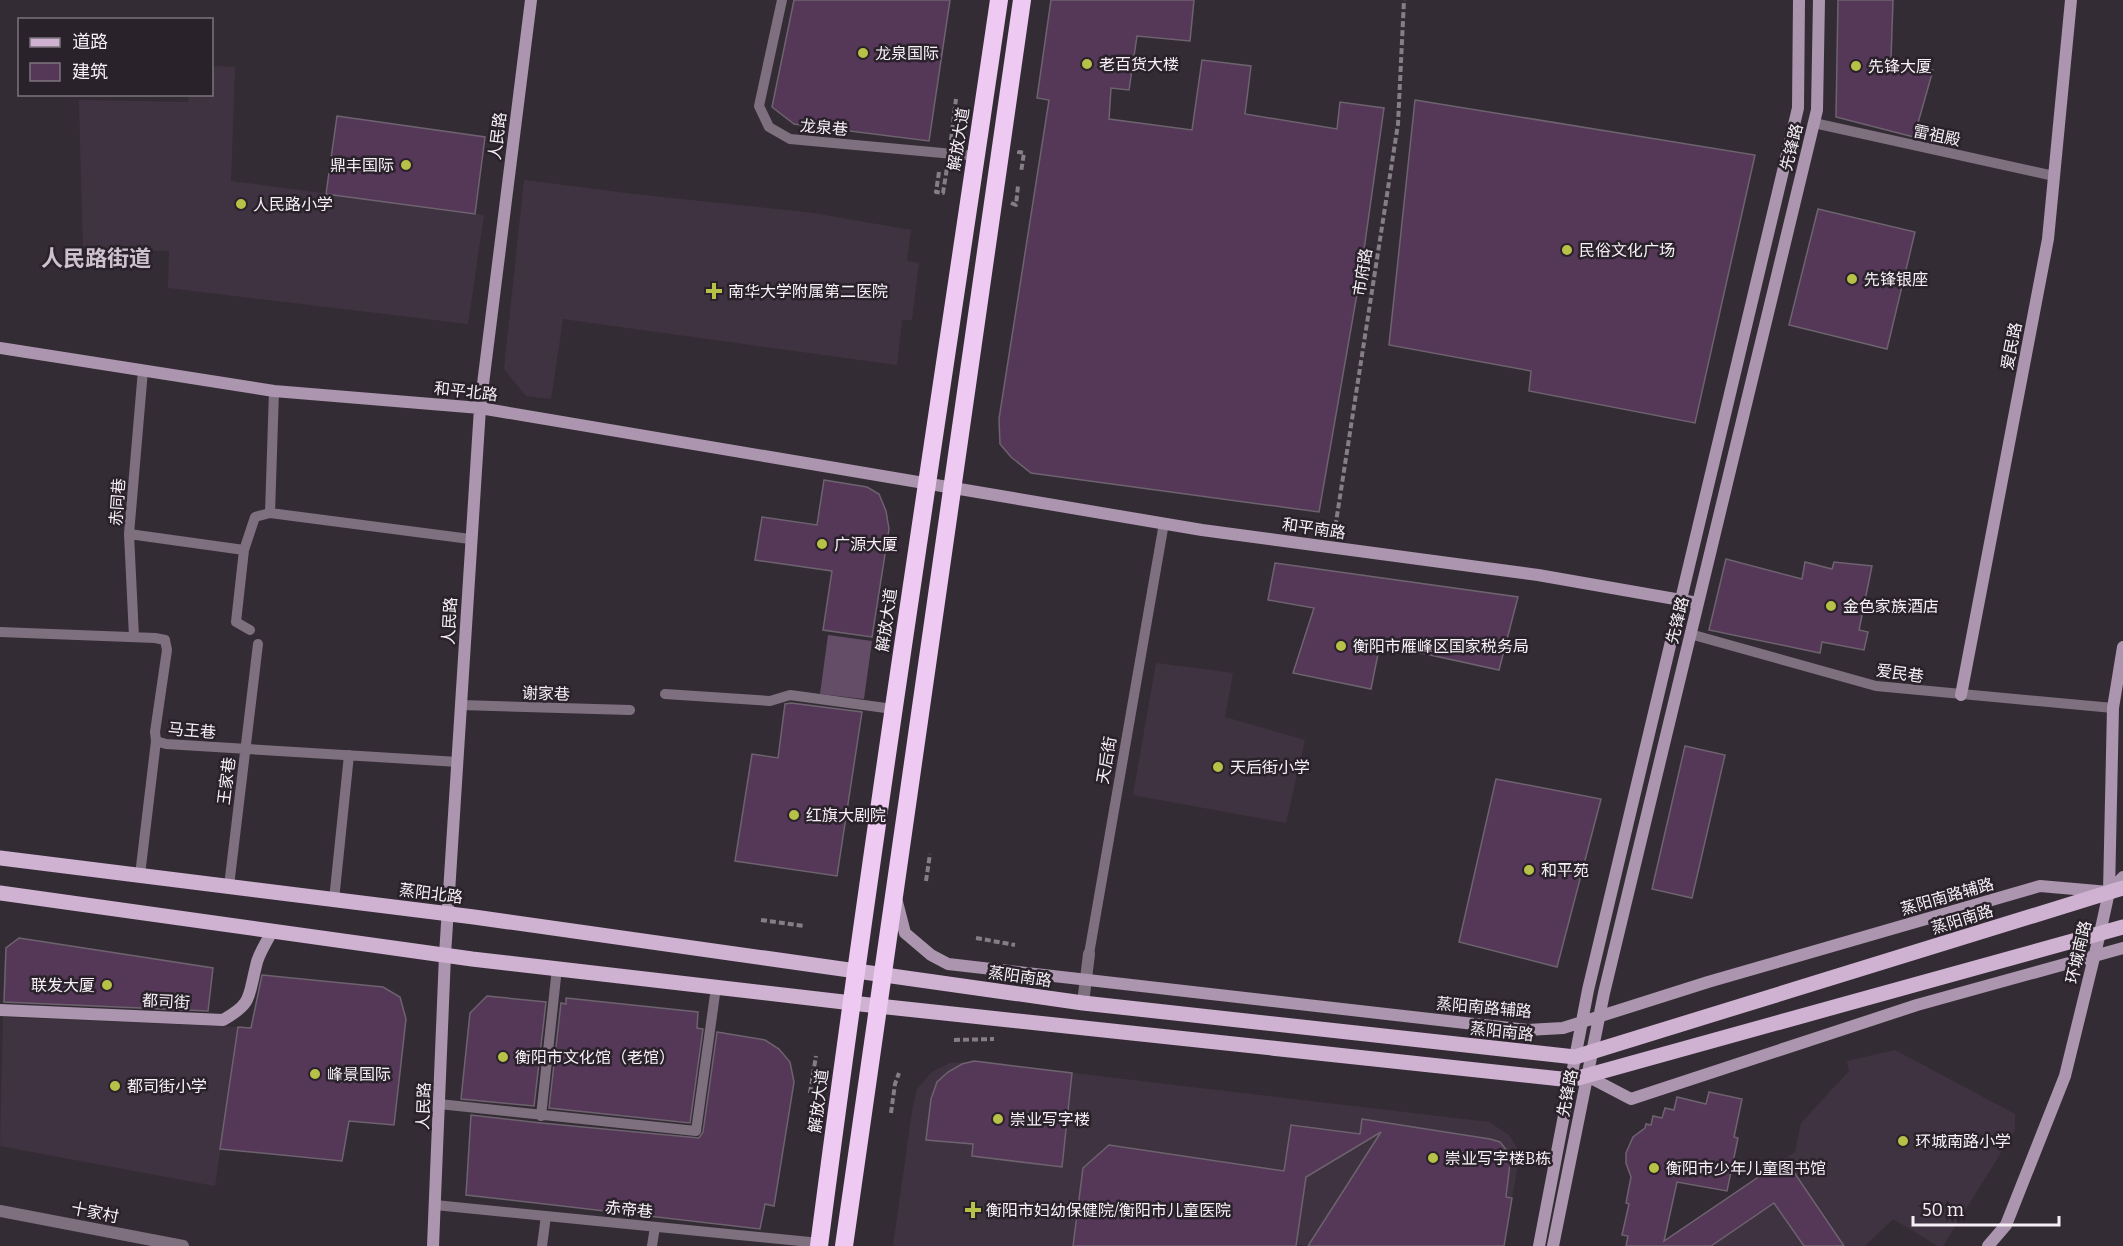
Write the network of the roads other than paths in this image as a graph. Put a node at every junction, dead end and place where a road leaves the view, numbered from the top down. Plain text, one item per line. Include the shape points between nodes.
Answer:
1 (531, 0) edge
2 (782, 0) edge
3 (999, 0) edge
4 (1022, 0) edge
5 (1799, 0) edge
6 (1819, 0) edge
7 (2071, 0) edge
8 (1814, 123) junction
9 (975, 156) junction
10 (2054, 176) junction
11 (0, 348) edge
12 (143, 370) junction
13 (274, 392) junction
14 (480, 408) junction
15 (926, 483) junction
16 (952, 487) junction
17 (270, 513) junction
18 (1164, 523) junction
19 (129, 534) junction
20 (470, 539) junction
21 (244, 550) junction
22 (1681, 600) junction
23 (1698, 603) junction
24 (250, 630) dead end
25 (0, 632) edge
26 (1690, 634) junction
27 (134, 637) junction
28 (258, 644) dead end
29 (2123, 652) edge
30 (666, 694) dead end
31 (1961, 695) junction
32 (461, 705) junction
33 (2113, 708) junction
34 (893, 709) junction
35 (630, 710) dead end
36 (156, 741) junction
37 (245, 749) junction
38 (349, 755) junction
39 (458, 762) junction
40 (0, 858) edge
41 (140, 875) junction
42 (2123, 877) edge
43 (229, 886) junction
44 (2116, 890) edge
45 (0, 893) edge
46 (895, 894) junction
47 (334, 900) junction
48 (449, 914) junction
49 (2123, 927) edge
50 (272, 931) junction
51 (2100, 933) junction
52 (2123, 948) edge
53 (1089, 954) joint
54 (445, 955) junction
55 (2095, 956) junction
56 (557, 968) junction
57 (856, 970) junction
58 (883, 974) junction
59 (1086, 980) junction
60 (716, 987) junction
61 (851, 1003) junction
62 (1083, 1003) junction
63 (878, 1006) junction
64 (0, 1010) edge
65 (1599, 1017) junction
66 (1582, 1022) junction
67 (1592, 1052) junction
68 (1575, 1058) junction
69 (1587, 1076) junction
70 (1571, 1080) junction
71 (439, 1104) junction
72 (542, 1116) junction
73 (435, 1205) junction
74 (0, 1211) edge
75 (546, 1216) junction
76 (655, 1227) junction
77 (164, 1244) edge
78 (819, 1245) edge
79 (183, 1246) edge
80 (433, 1246) edge
81 (542, 1246) edge
82 (652, 1246) edge
83 (844, 1246) edge
84 (1539, 1246) edge
85 (1553, 1246) edge
86 (1988, 1246) edge

1 - 14 street, 人民路
2 - 9 lane, 龙泉巷 via 759,106 769,128 790,139
3 - 9 highway, 解放大道
4 - 16 highway
5 - 22 street, 先锋路 via 1798,108
6 - 8 street, 先锋路
7 - 10 street, 爱民路
8 - 10 lane, 雷祖殿
8 - 23 street, 先锋路
9 - 15 highway, 解放大道
10 - 31 street, 爱民路 via 2048,239
11 - 12 street, 和平北路
12 - 13 street, 和平北路
12 - 19 lane, 赤同巷
13 - 14 street, 和平北路
13 - 17 lane
14 - 15 street, 和平北路
14 - 20 street, 人民路
15 - 16 street, 和平南路
15 - 34 highway, 解放大道
16 - 18 street, 和平南路
16 - 46 highway
17 - 20 lane
17 - 21 lane via 255,517
18 - 22 street, 和平南路 via 1538,575
18 - 53 lane, 天后街
19 - 21 lane
19 - 27 lane, 赤同巷
20 - 32 street, 人民路
21 - 24 lane via 236,622
22 - 23 street, 和平南路
22 - 66 street, 先锋路
23 - 26 street, 先锋路
25 - 27 lane, 马王巷
26 - 31 lane, 爱民巷 via 1876,686
26 - 65 street, 先锋路
27 - 36 lane, 马王巷 via 165,640
28 - 37 lane, 王家巷
29 - 33 street, 环城南路
30 - 34 lane via 770,701 790,695
31 - 33 lane, 爱民巷
32 - 35 lane, 谢家巷
32 - 39 street, 人民路
33 - 44 street, 环城南路
34 - 57 highway, 解放大道
36 - 37 lane, 马王巷
36 - 41 lane
37 - 38 lane, 马王巷
37 - 43 lane, 王家巷
38 - 39 lane, 马王巷
38 - 47 lane
39 - 48 street, 人民路
40 - 41 main road, 蒸阳北路
41 - 43 main road, 蒸阳北路
42 - 44 street
43 - 47 main road, 蒸阳北路
44 - 51 street, 环城南路
44 - 65 street, 蒸阳南路辅路 via 2040,886
44 - 67 main road, 蒸阳南路
45 - 50 main road
46 - 58 highway
46 - 59 street, 蒸阳南路辅路 via 905,933 948,964
47 - 48 main road, 蒸阳北路
48 - 54 street, 人民路
48 - 57 main road, 蒸阳北路
49 - 51 main road
50 - 54 main road
50 - 64 street, 都司街 via 256,963 252,992 242,1009 223,1020
51 - 55 street, 环城南路
51 - 69 main road
52 - 55 street
53 - 59 street, 天后街
54 - 56 main road
54 - 71 street, 人民路
55 - 69 street via 1917,1005 1631,1099
55 - 86 street, 环城南路 via 2065,1076 2006,1225
56 - 60 main road
56 - 72 lane
57 - 58 main road, 蒸阳南路
57 - 61 highway, 解放大道
58 - 62 main road, 蒸阳南路
58 - 63 highway
59 - 62 street, 天后街
59 - 66 street, 蒸阳南路辅路 via 1527,1030 1563,1028
60 - 61 main road
60 - 72 lane via 696,1131
61 - 63 main road
61 - 78 highway, 解放大道
62 - 68 main road, 蒸阳南路
63 - 70 main road
63 - 83 highway
65 - 66 street, 蒸阳南路辅路
65 - 67 street, 先锋路
66 - 68 street, 先锋路
67 - 68 main road, 蒸阳南路
67 - 69 street, 先锋路
68 - 70 street, 先锋路
69 - 70 main road
69 - 85 street, 先锋路
70 - 84 street, 先锋路
71 - 72 lane
71 - 73 street, 人民路
73 - 75 lane, 赤帝巷
73 - 80 street, 人民路
74 - 77 street, 十家村
75 - 76 lane, 赤帝巷
75 - 81 lane
76 - 78 lane, 赤帝巷
76 - 82 lane
77 - 79 street, 十家村

